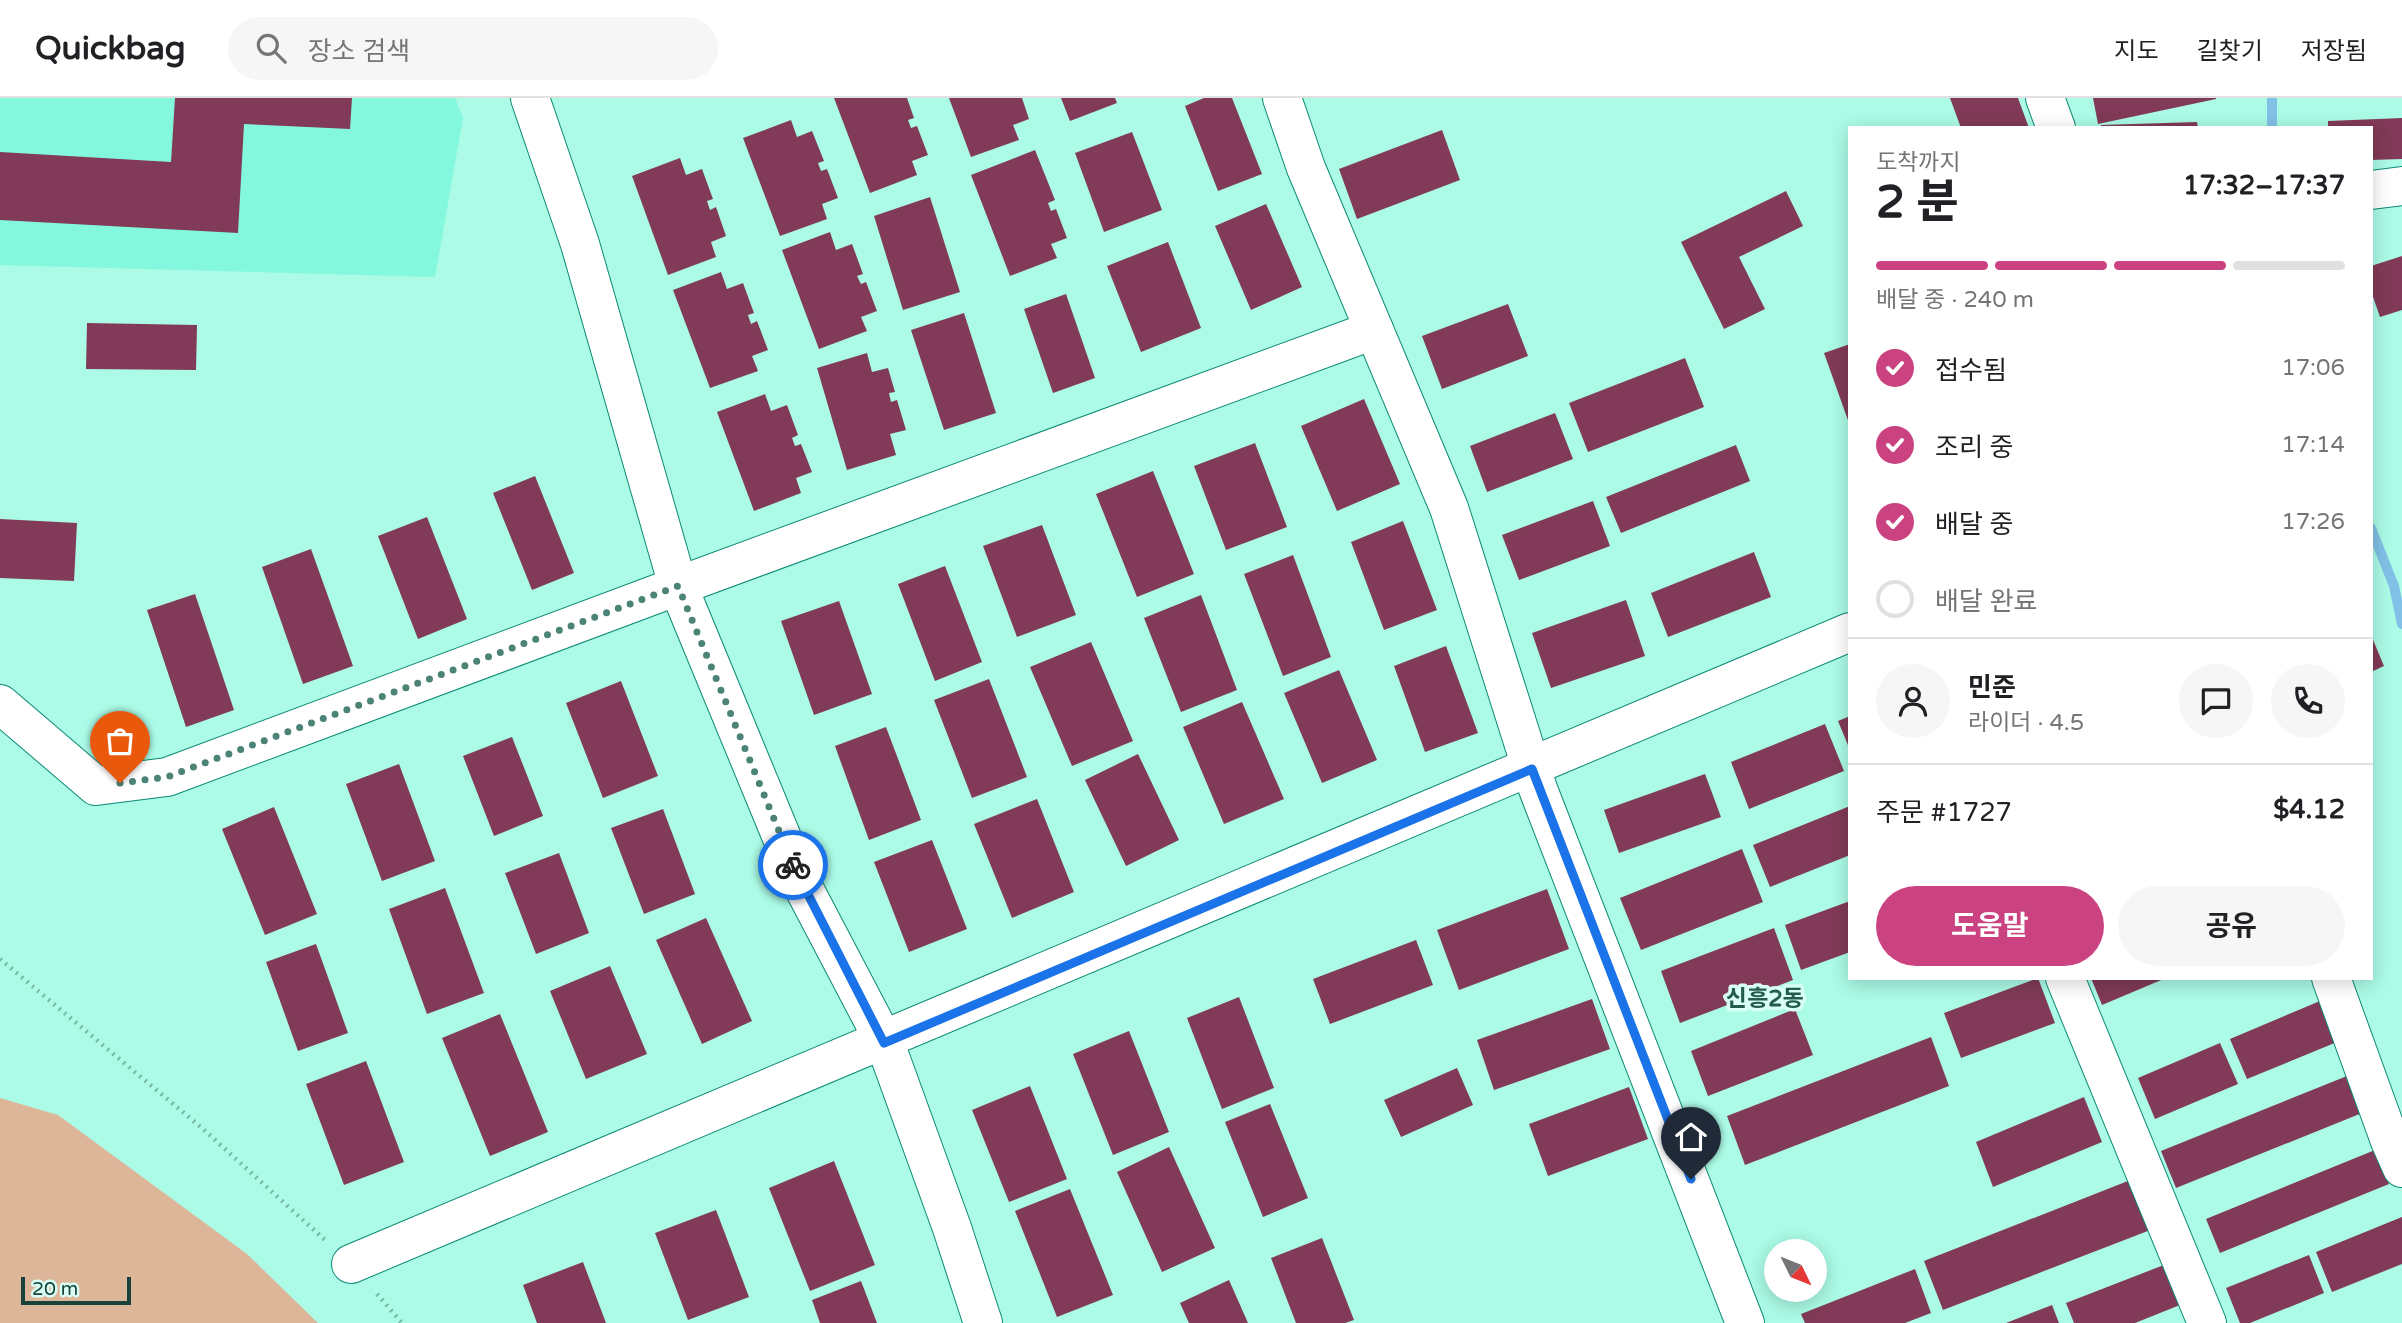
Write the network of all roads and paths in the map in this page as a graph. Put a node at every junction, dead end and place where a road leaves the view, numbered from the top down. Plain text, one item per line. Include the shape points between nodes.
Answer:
1 (530, 98) edge
2 (1283, 98) edge
3 (2045, 98) edge
4 (2055, 126) edge
5 (2402, 186) edge
6 (2373, 190) edge
7 (1374, 330) junction
8 (678, 586) junction
9 (1848, 633) edge
10 (0, 704) edge
11 (1532, 769) junction
12 (0, 959) edge
13 (2066, 980) edge
14 (2332, 980) edge
15 (884, 1043) junction
16 (2402, 1168) edge
17 (351, 1264) junction
18 (402, 1323) edge
19 (983, 1323) edge
20 (1745, 1323) edge
21 (2207, 1323) edge

1 - 8 street via 580,244
2 - 7 street via 1306,168
3 - 4 street
5 - 6 street
7 - 8 street
7 - 11 street via 1449,508
8 - 10 street via 167,777 96,786
8 - 15 street via 799,879
9 - 11 street
11 - 15 street
11 - 20 street
12 - 17 path via 203,1129
13 - 21 street
14 - 16 street
15 - 17 street
15 - 19 street
17 - 18 path

